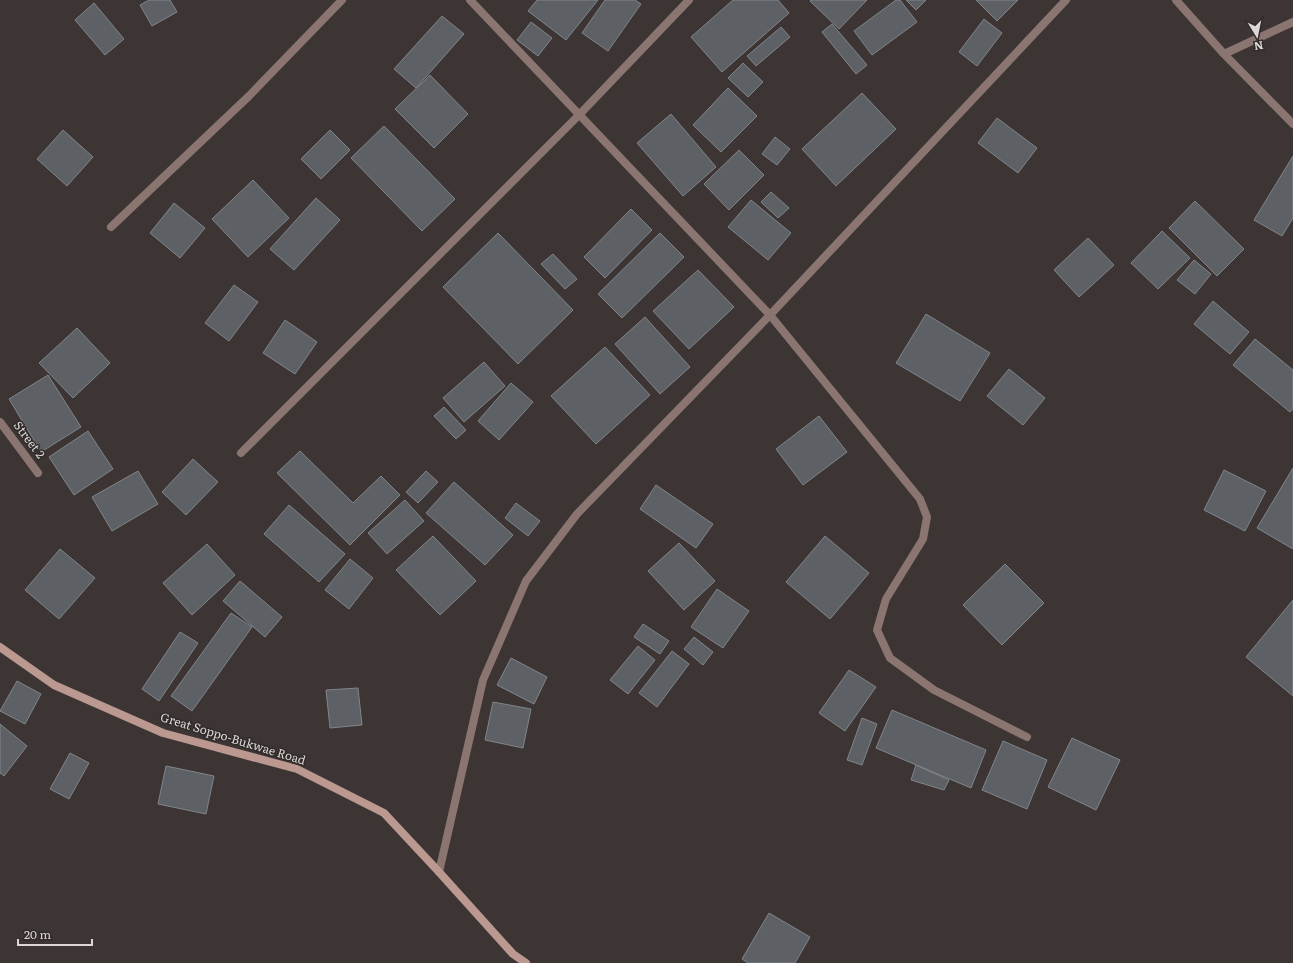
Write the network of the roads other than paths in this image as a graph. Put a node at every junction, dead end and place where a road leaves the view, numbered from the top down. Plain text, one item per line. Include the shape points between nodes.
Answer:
1 (342, 0) edge
2 (470, 0) edge
3 (689, 0) edge
4 (1066, 0) edge
5 (1176, 0) edge
6 (1293, 22) edge
7 (1224, 54) junction
8 (579, 115) junction
9 (1293, 124) edge
10 (111, 226) dead end
11 (770, 315) junction
12 (0, 422) edge
13 (241, 453) dead end
14 (38, 473) dead end
15 (0, 647) edge
16 (1027, 737) dead end
17 (439, 872) junction
18 (526, 963) edge

1 - 10 street via 249,96
2 - 8 street
3 - 8 street
4 - 11 street
5 - 7 street
6 - 7 street
7 - 9 street
8 - 11 street
8 - 13 street
11 - 16 street via 920,499 927,517 923,539 886,599 877,630 890,658 934,690
11 - 17 street via 577,514 526,581 483,680
12 - 14 street, Street 2
15 - 17 street, Great Soppo-Bukwae Road via 54,685 164,733 297,769 384,814
17 - 18 street, Great Soppo-Bukwae Road via 513,954

